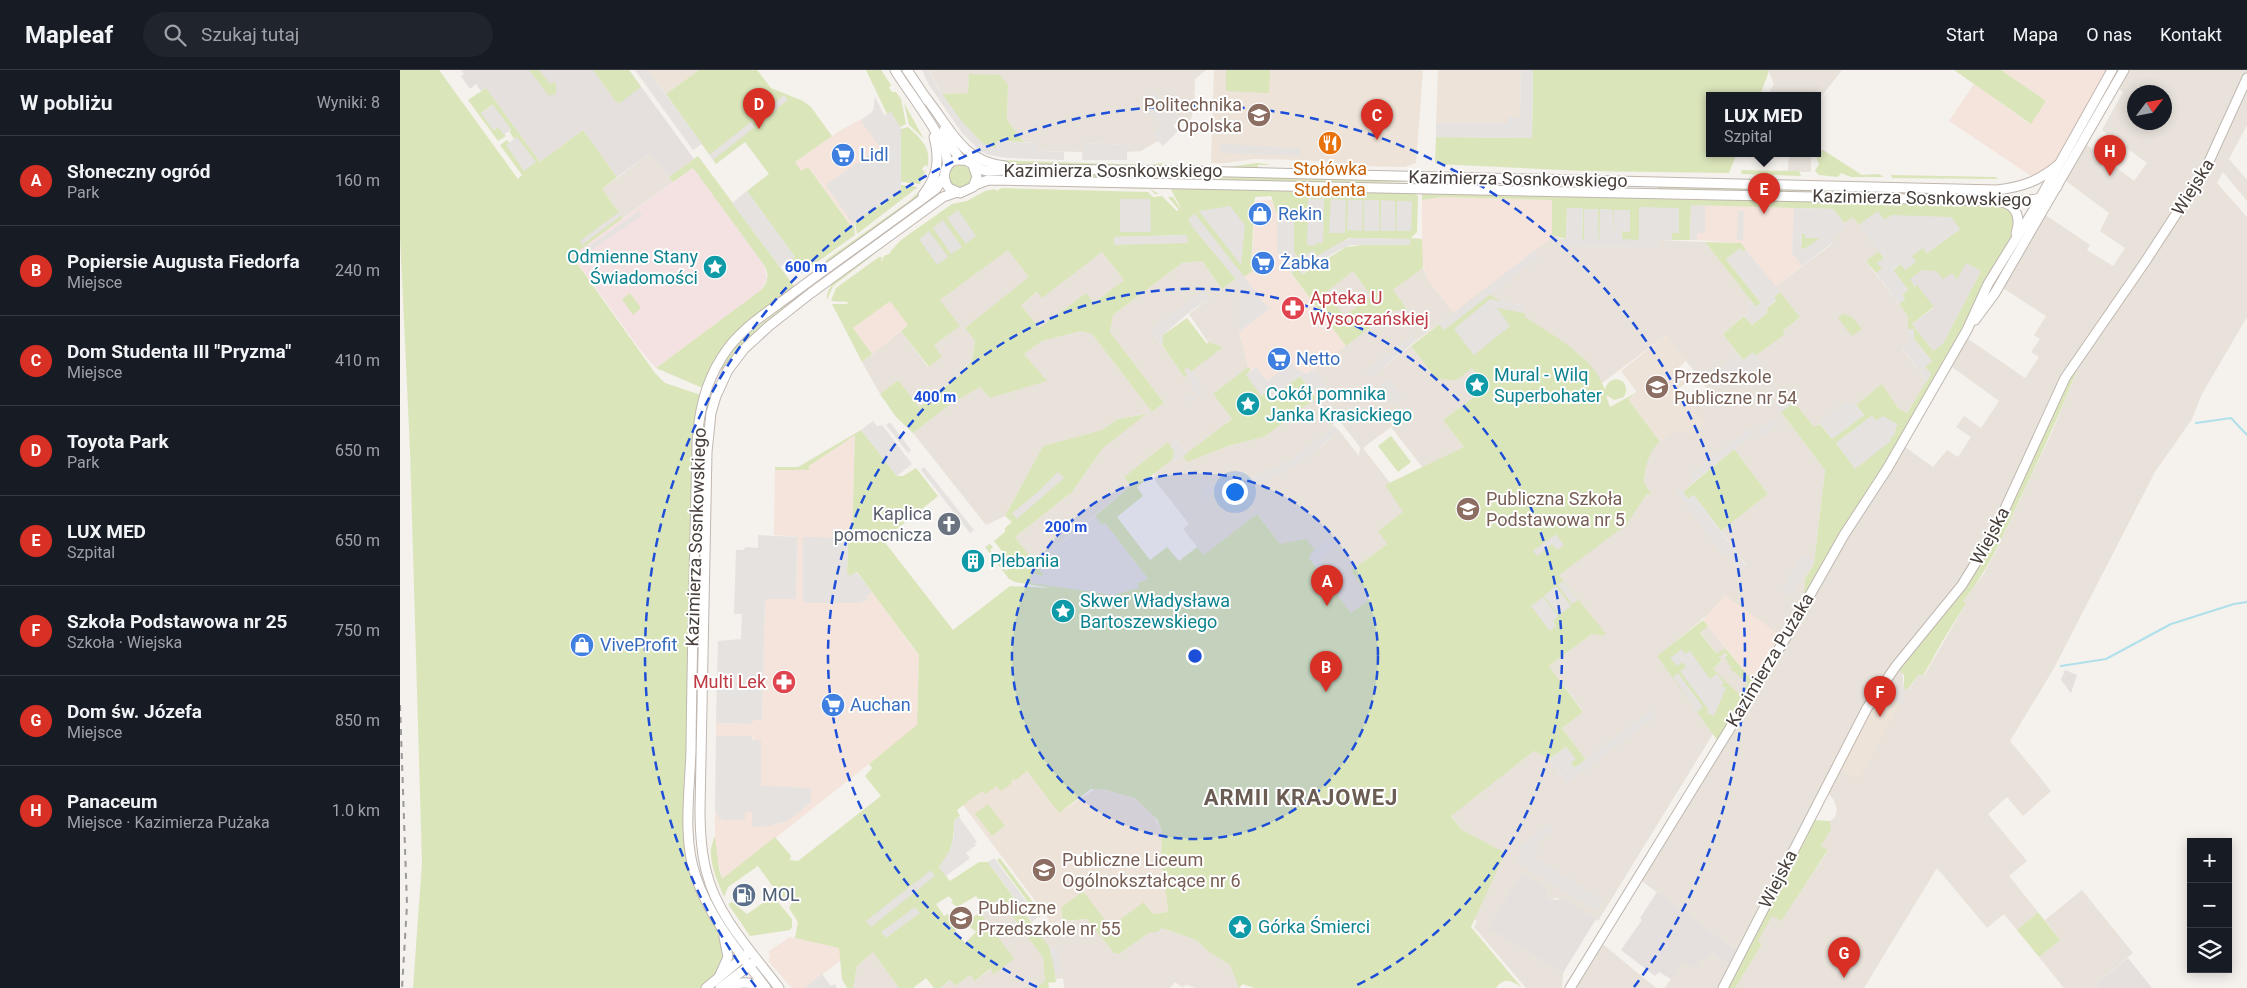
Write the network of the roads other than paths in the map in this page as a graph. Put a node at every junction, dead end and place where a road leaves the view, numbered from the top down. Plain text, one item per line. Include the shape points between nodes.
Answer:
1 (895, 70) edge
2 (907, 70) edge
3 (2112, 70) edge
4 (2124, 70) edge
5 (2247, 78) edge
6 (926, 98) junction
7 (923, 114) junction
8 (961, 160) junction
9 (973, 165) junction
10 (2058, 165) junction
11 (947, 167) junction
12 (1030, 169) junction
13 (944, 177) junction
14 (975, 185) junction
15 (2057, 187) junction
16 (1997, 190) junction
17 (957, 192) junction
18 (2039, 199) junction
19 (1995, 200) junction
20 (2031, 205) junction
21 (910, 208) junction
22 (2032, 230) junction
23 (2012, 242) junction
24 (1967, 330) junction
25 (715, 919) junction
26 (752, 951) junction
27 (758, 959) junction
28 (746, 961) junction
29 (720, 977) junction
30 (706, 988) edge
31 (720, 988) edge
32 (727, 988) edge
33 (762, 988) edge
34 (766, 988) edge
35 (780, 988) edge
36 (1570, 988) edge
37 (1723, 988) edge

1 - 7 street
2 - 6 street
3 - 10 street, Kazimierza Pużaka
4 - 15 street, Kazimierza Pużaka
5 - 37 street, Wiejska via 2206,168 2065,378 1978,559 1962,585 1869,704
6 - 8 street
6 - 12 street via 960,145 971,154 991,164
7 - 11 street via 937,132
7 - 21 street via 936,146 938,163 929,188
8 - 9 street
8 - 11 street
9 - 12 street, Kazimierza Sosnkowskiego via 987,171
9 - 14 street via 977,174
10 - 16 street, Kazimierza Sosnkowskiego via 2030,183
10 - 18 street, Kazimierza Pużaka
11 - 13 street
12 - 16 street, Kazimierza Sosnkowskiego
13 - 17 street via 949,188
13 - 21 street, Kazimierza Sosnkowskiego via 939,187
14 - 17 street via 968,191
14 - 19 street, Kazimierza Sosnkowskiego via 988,180 1131,181
15 - 18 street, Kazimierza Sosnkowskiego
15 - 22 street, Kazimierza Pużaka
16 - 20 street via 2018,194
17 - 26 street, Kazimierza Sosnkowskiego via 942,197 758,336 728,370 713,407 707,452 701,836 705,867 713,892
18 - 20 street, Kazimierza Pużaka
19 - 20 street, Kazimierza Sosnkowskiego
19 - 23 street via 2010,204 2018,215 2019,226
20 - 22 street via 2035,218
20 - 23 street, Kazimierza Pużaka
21 - 25 street, Kazimierza Sosnkowskiego via 751,326 722,356 700,408 689,822 695,875
22 - 24 street, Kazimierza Pużaka via 1995,293
23 - 24 street, Kazimierza Pużaka
24 - 36 street, Kazimierza Pużaka via 1791,628
25 - 28 street, Kazimierza Sosnkowskiego
25 - 29 street via 728,953
26 - 27 street, Kazimierza Sosnkowskiego
26 - 28 street
27 - 28 street
27 - 35 street, Kazimierza Sosnkowskiego
28 - 29 street
28 - 31 street
28 - 34 street, Kazimierza Sosnkowskiego
29 - 30 street
32 - 33 street via 746,982

